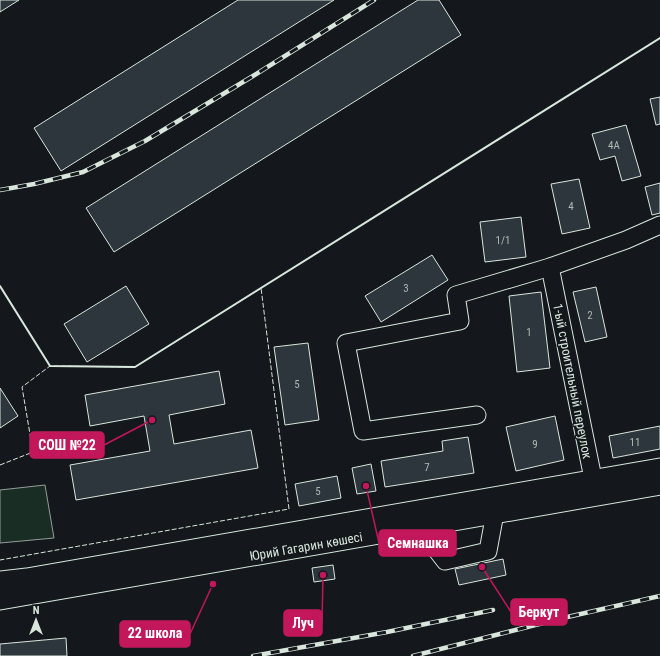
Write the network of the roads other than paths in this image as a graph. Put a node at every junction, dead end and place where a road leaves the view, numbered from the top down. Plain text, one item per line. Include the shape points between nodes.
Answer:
1 (660, 225) edge
2 (550, 267) junction
3 (477, 414) dead end
4 (660, 469) edge
5 (660, 484) edge
6 (595, 488) junction
7 (495, 513) junction
8 (418, 526) junction
9 (0, 582) edge
10 (0, 599) edge

1 - 2 street
2 - 3 street via 456,295 460,320 346,342 363,431
2 - 6 street, 1-ый строительный переулок
4 - 6 main road, Юрий Гагарин көшесі
5 - 6 main road, Юрий Гагарин көшесі
6 - 7 main road, Юрий Гагарин көшесі
6 - 9 main road, Юрий Гагарин көшесі
7 - 8 main road, Юрий Гагарин көшесі
7 - 8 street via 488,551 445,561
8 - 10 main road, Юрий Гагарин көшесі

